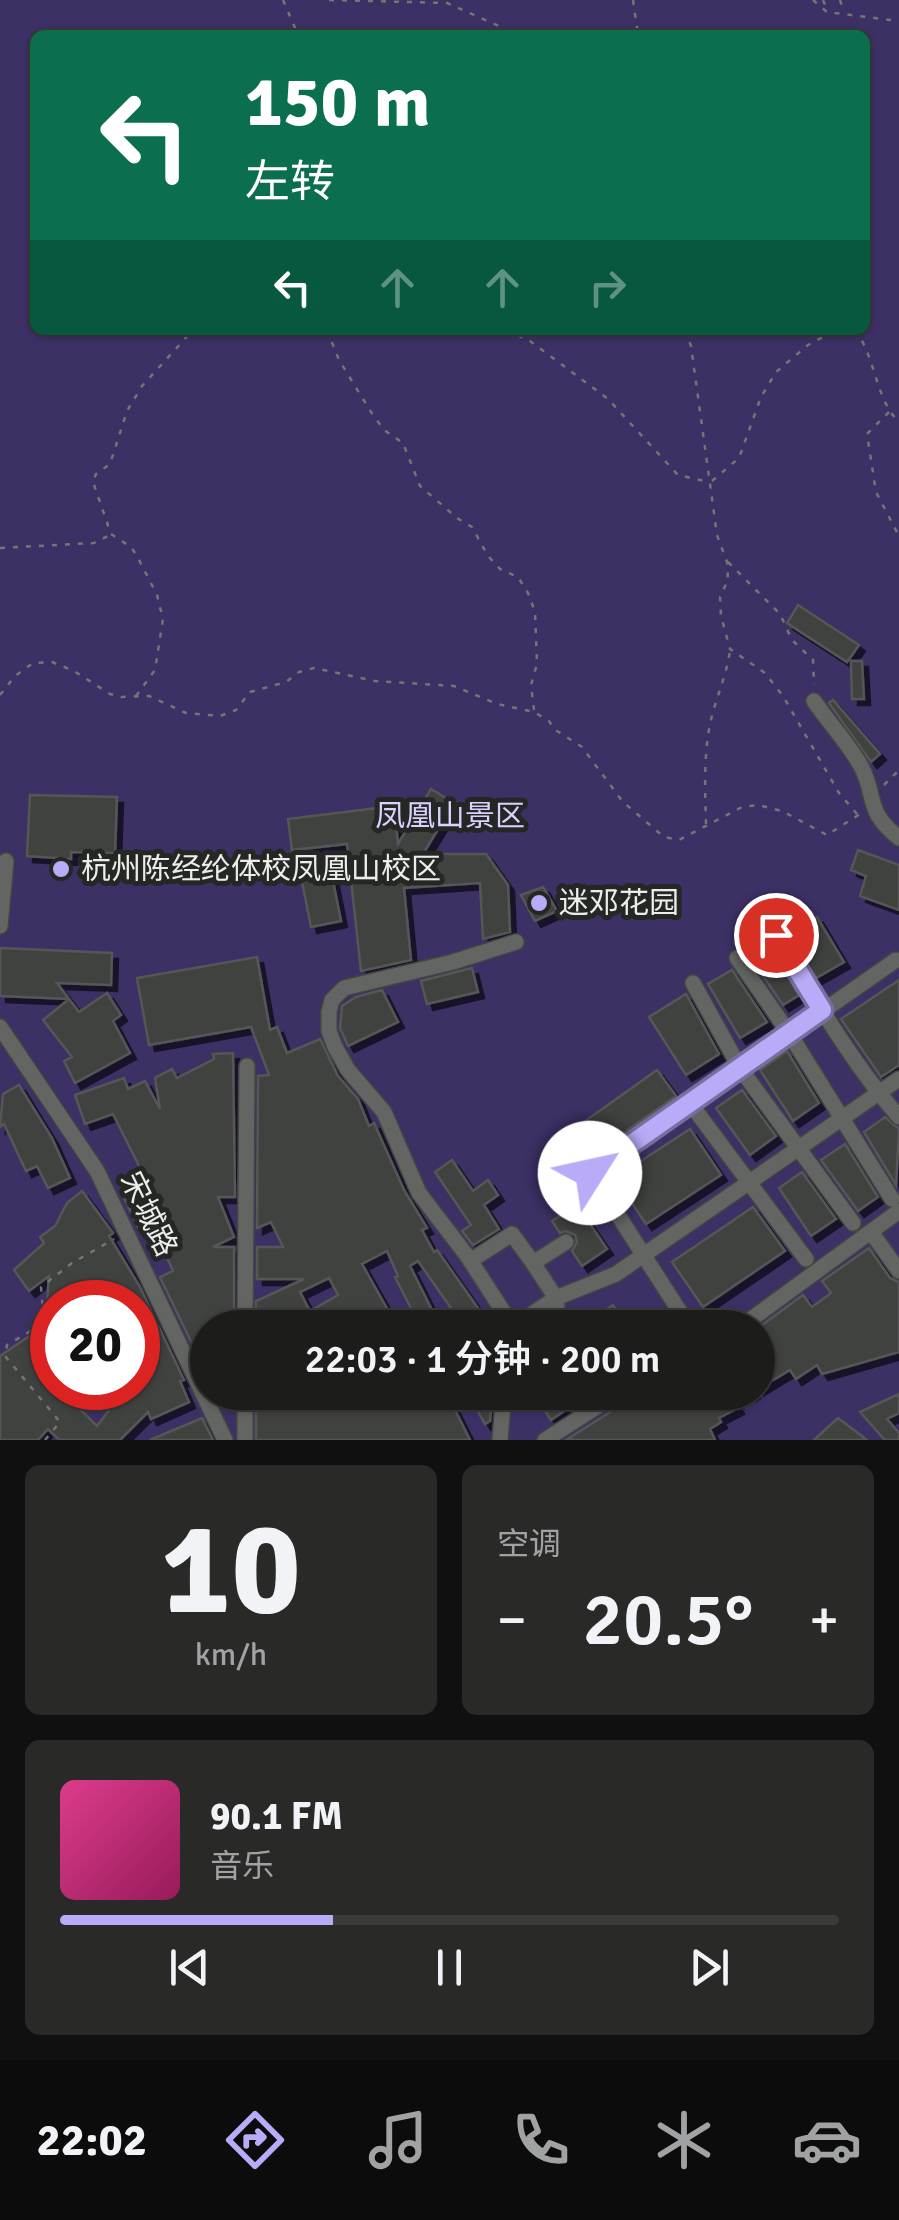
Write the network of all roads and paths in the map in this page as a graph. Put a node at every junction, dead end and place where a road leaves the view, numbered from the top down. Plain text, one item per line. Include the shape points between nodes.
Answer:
1 (283, 0) edge
2 (291, 0) edge
3 (329, 0) edge
4 (634, 0) edge
5 (813, 0) edge
6 (824, 0) edge
7 (840, 0) edge
8 (828, 12) junction
9 (845, 14) junction
10 (899, 21) edge
11 (296, 30) edge
12 (507, 30) edge
13 (637, 30) edge
14 (188, 335) edge
15 (329, 335) edge
16 (517, 335) edge
17 (687, 335) edge
18 (827, 335) edge
19 (859, 335) edge
20 (889, 412) junction
21 (899, 422) edge
22 (711, 482) junction
23 (111, 534) junction
24 (899, 536) edge
25 (0, 548) edge
26 (727, 562) junction
27 (730, 648) junction
28 (0, 695) edge
29 (136, 696) junction
30 (814, 702) joint
31 (534, 712) junction
32 (899, 770) edge
33 (870, 802) junction
34 (858, 816) junction
35 (706, 826) junction
36 (899, 838) edge
37 (6, 862) dead end
38 (0, 926) edge
39 (776, 935) dead end
40 (516, 942) dead end
41 (737, 958) dead end
42 (896, 960) dead end
43 (694, 983) dead end
44 (822, 1010) junction
45 (0, 1026) edge
46 (789, 1033) junction
47 (247, 1066) dead end
48 (740, 1068) junction
49 (899, 1079) edge
50 (878, 1093) junction
51 (690, 1102) junction
52 (899, 1117) edge
53 (842, 1118) junction
54 (798, 1148) junction
55 (749, 1182) junction
56 (895, 1205) edge
57 (853, 1223) dead end
58 (128, 1230) junction
59 (871, 1232) junction
60 (566, 1242) dead end
61 (642, 1256) junction
62 (806, 1258) dead end
63 (470, 1261) junction
64 (533, 1263) junction
65 (899, 1271) edge
66 (556, 1298) junction
67 (245, 1310) edge
68 (502, 1310) edge
69 (538, 1310) edge
70 (557, 1310) edge
71 (678, 1310) edge
72 (764, 1310) edge
73 (245, 1410) edge
74 (502, 1410) edge
75 (592, 1410) edge
76 (45, 1440) edge
77 (225, 1440) edge
78 (244, 1440) edge
79 (500, 1440) edge
80 (545, 1440) edge

1 - 2 path
1 - 11 path
3 - 12 path via 447,3
4 - 13 path
5 - 8 path
6 - 8 path
7 - 9 path
8 - 9 path
9 - 10 path
14 - 23 path via 142,386 110,464 96,474
15 - 31 path via 370,412 403,443 420,486 472,527 488,556 528,593 535,612
16 - 22 path via 608,399 678,475
17 - 22 path
18 - 22 path via 776,372 739,458
19 - 20 path
20 - 21 path
20 - 24 path via 868,434 872,476
22 - 26 path
23 - 25 path via 94,543
23 - 29 path via 132,546 163,619 155,670
26 - 27 path via 720,616
26 - 30 path via 780,614 792,640 814,660
27 - 34 path via 783,696
27 - 35 path via 712,714
28 - 29 path via 33,663 52,662 110,694
29 - 31 path via 220,716 236,710 250,692 314,668 375,681 454,686
30 - 33 street via 863,770
31 - 35 path via 582,747 654,831 679,840
32 - 33 path
33 - 34 path
33 - 36 street
34 - 35 path via 827,835 758,805
37 - 38 street
39 - 44 street
40 - 63 street via 344,988 329,1012 329,1031 348,1070 384,1112 419,1193
41 - 46 street
42 - 44 street
43 - 48 street
44 - 46 street
44 - 50 street
45 - 58 street, 宋城路 via 97,1171
46 - 48 street
46 - 53 street
47 - 67 street
48 - 51 street
48 - 54 street
49 - 50 street
50 - 52 street
50 - 53 street
51 - 55 street
51 - 61 street via 590,1173
53 - 54 street
53 - 56 street
54 - 55 street
54 - 57 street
55 - 61 street
55 - 62 street
56 - 59 street
58 - 76 path via 41,1287 44,1323 7,1345 5,1356 60,1422
58 - 77 street, 宋城路
59 - 65 street
59 - 72 street
60 - 64 street
61 - 66 street
61 - 71 street
63 - 64 street via 512,1234
63 - 68 street
64 - 66 street
66 - 69 street
66 - 70 street
73 - 78 street
74 - 79 street
75 - 80 street

